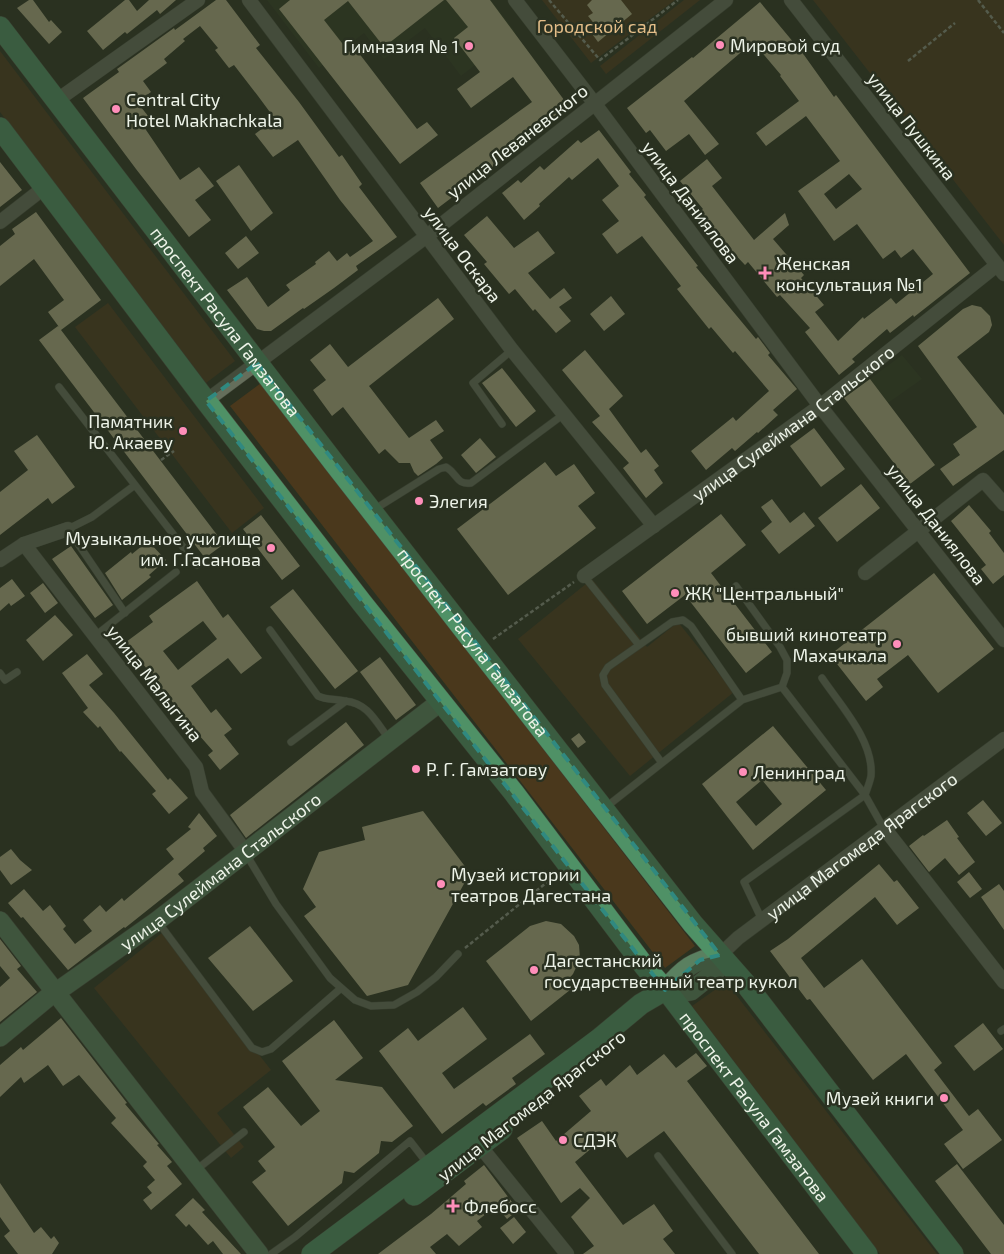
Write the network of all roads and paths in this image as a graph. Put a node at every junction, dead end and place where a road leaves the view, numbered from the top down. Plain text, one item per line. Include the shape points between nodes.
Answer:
1 (198, 0) edge
2 (248, 0) edge
3 (515, 0) edge
4 (549, 0) edge
5 (678, 0) edge
6 (726, 0) edge
7 (791, 0) edge
8 (978, 0) edge
9 (955, 23) dead end
10 (0, 27) edge
11 (1004, 33) edge
12 (908, 61) dead end
13 (56, 101) junction
14 (595, 104) junction
15 (0, 128) edge
16 (45, 187) junction
17 (0, 222) edge
18 (427, 236) junction
19 (1001, 269) edge
20 (512, 350) junction
21 (257, 363) junction
22 (59, 387) dead end
23 (206, 402) junction
24 (820, 406) junction
25 (564, 414) junction
26 (502, 424) dead end
27 (174, 451) dead end
28 (160, 460) dead end
29 (135, 485) junction
30 (1004, 504) edge
31 (372, 511) junction
32 (654, 526) junction
33 (68, 529) junction
34 (918, 531) junction
35 (24, 544) junction
36 (0, 560) edge
37 (197, 565) dead end
38 (176, 572) dead end
39 (865, 573) dead end
40 (584, 576) junction
41 (736, 586) dead end
42 (125, 613) junction
43 (270, 630) dead end
44 (96, 636) junction
45 (1004, 640) edge
46 (639, 645) junction
47 (479, 649) junction
48 (17, 672) dead end
49 (0, 673) edge
50 (822, 678) dead end
51 (782, 687) junction
52 (742, 700) junction
53 (346, 701) junction
54 (440, 701) junction
55 (389, 739) junction
56 (1004, 739) edge
57 (291, 742) dead end
58 (662, 763) junction
59 (865, 795) junction
60 (603, 809) junction
61 (885, 829) junction
62 (245, 852) junction
63 (568, 865) junction
64 (156, 919) junction
65 (0, 920) edge
66 (762, 920) junction
67 (458, 954) joint
68 (720, 955) junction
69 (1004, 982) edge
70 (340, 989) junction
71 (54, 992) junction
72 (668, 992) junction
73 (0, 1035) edge
74 (244, 1132) dead end
75 (475, 1140) junction
76 (658, 1156) dead end
77 (196, 1171) junction
78 (434, 1171) junction
79 (259, 1254) edge
80 (271, 1254) edge
81 (312, 1254) edge
82 (334, 1254) edge
83 (567, 1254) edge
84 (732, 1254) edge
85 (867, 1254) edge
86 (953, 1254) edge

1 - 13 street
2 - 18 street, улица Оскара
3 - 14 street, улица Даниялова
4 - 5 path via 600,60
6 - 14 street, улица Леваневского
7 - 19 street, улица Пушкина
8 - 11 path
9 - 12 path
10 - 13 main road, проспект Расула Гамзатова
13 - 21 main road, проспект Расула Гамзатова
14 - 18 street, улица Леваневского
14 - 24 street, улица Даниялова
15 - 16 main road, проспект Расула Гамзатова
16 - 17 street
16 - 23 main road, проспект Расула Гамзатова
18 - 20 street, улица Оскара
18 - 21 street, улица Леваневского
19 - 24 street, улица Сулеймана Стальского
20 - 25 street, улица Оскара
20 - 26 lane via 473,383
21 - 23 street, улица Леваневского
21 - 31 main road, проспект Расула Гамзатова
22 - 29 lane
23 - 54 main road, проспект Расула Гамзатова
24 - 32 street, улица Сулеймана Стальского
24 - 34 street, улица Даниялова
25 - 31 lane via 471,483 464,484 446,467
25 - 32 street, улица Оскара
27 - 28 path
29 - 33 lane via 98,513
29 - 37 lane
30 - 34 street via 983,480
31 - 47 main road, проспект Расула Гамзатова
32 - 40 street, улица Сулеймана Стальского
33 - 35 street
33 - 42 lane
34 - 39 street
34 - 45 street, улица Даниялова
35 - 36 street
35 - 44 street, улица Малыгина
38 - 42 lane
40 - 46 lane
40 - 47 path
41 - 51 lane via 787,660
42 - 44 lane
43 - 53 lane via 318,696
44 - 62 street, улица Малыгина via 196,767 202,792
46 - 52 lane via 672,622 684,620
46 - 58 lane via 608,667 603,675 605,685
47 - 60 main road, проспект Расула Гамзатова
48 - 49 lane via 5,680
50 - 59 lane via 864,741 871,778
51 - 52 lane
51 - 59 lane
52 - 58 lane
53 - 55 lane via 364,706
53 - 57 lane
54 - 55 main road, улица Сулеймана Стальского
54 - 62 main road, улица Сулеймана Стальского
54 - 63 main road, проспект Расула Гамзатова
55 - 62 main road, улица Сулеймана Стальского
56 - 61 street, улица Магомеда Ярагского
58 - 60 lane
59 - 61 lane
59 - 66 lane via 744,882
60 - 68 main road, проспект Расула Гамзатова
61 - 66 street, улица Магомеда Ярагского
61 - 69 street
62 - 64 main road, улица Сулеймана Стальского
62 - 70 lane via 276,904
62 - 71 main road, улица Сулеймана Стальского via 157,921
63 - 67 path
63 - 72 main road, проспект Расула Гамзатова via 645,967
64 - 70 lane via 252,1048 262,1052 271,1049
64 - 71 main road, улица Сулеймана Стальского
65 - 71 main road
66 - 68 street, улица Магомеда Ярагского
67 - 70 lane via 436,977 394,1005 371,1006
68 - 72 main road, улица Магомеда Ярагского via 700,960 677,975
68 - 86 main road, проспект Расула Гамзатова via 746,983
71 - 73 main road, улица Сулеймана Стальского
71 - 77 main road
72 - 75 main road, улица Магомеда Ярагского via 640,1004
72 - 85 main road, проспект Расула Гамзатова
74 - 77 lane
75 - 78 main road, улица Магомеда Ярагского
75 - 83 street
76 - 84 lane
77 - 79 main road
78 - 80 lane via 410,1141
78 - 81 main road, улица Магомеда Ярагского
78 - 82 main road, улица Магомеда Ярагского

